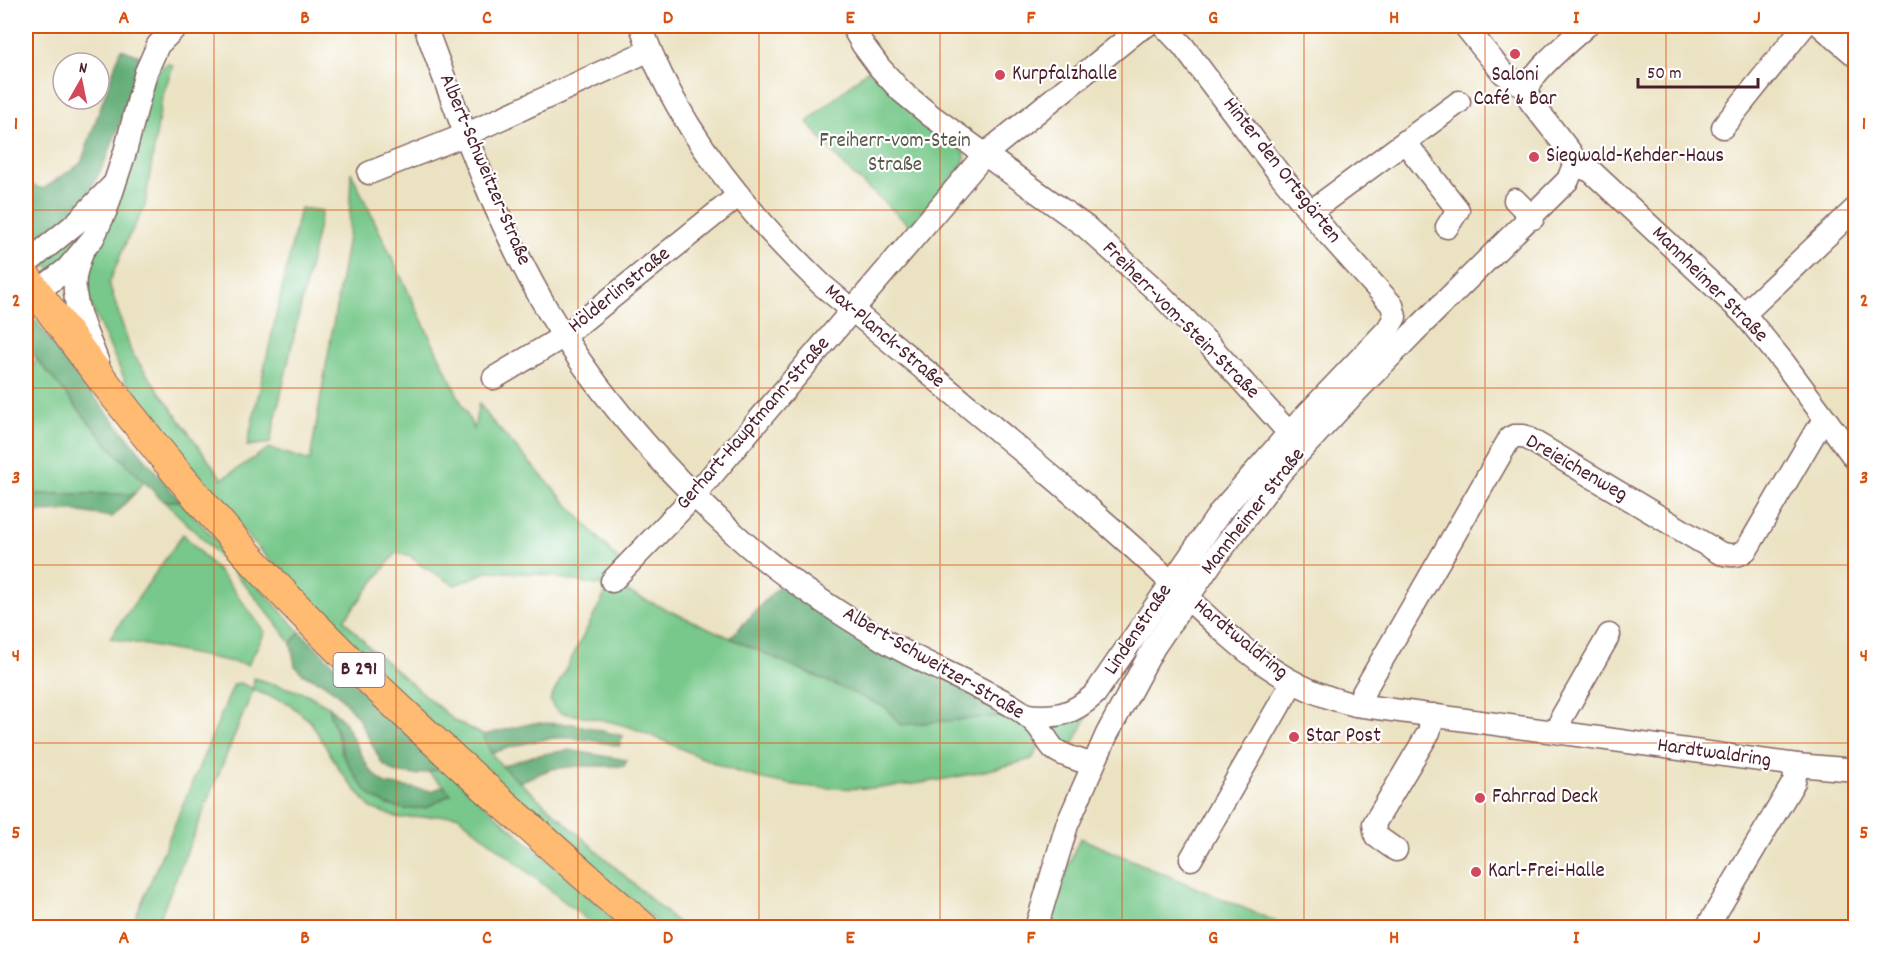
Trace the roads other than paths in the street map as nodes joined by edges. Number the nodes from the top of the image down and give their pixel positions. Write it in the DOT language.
graph roads {
  1 [pos="177,26"];
  2 [pos="425,26"];
  3 [pos="641,26"];
  4 [pos="852,26"];
  5 [pos="1146,26"];
  6 [pos="1164,26"];
  7 [pos="1465,26"];
  8 [pos="1586,26"];
  9 [pos="1804,26"];
  10 [pos="1821,26"];
  11 [pos="160,35"];
  12 [pos="650,50"];
  13 [pos="1856,56"];
  14 [pos="1528,90"];
  15 [pos="1459,102"];
  16 [pos="1723,126"];
  17 [pos="465,135"];
  18 [pos="1405,142"];
  19 [pos="985,154"];
  20 [pos="1574,165"];
  21 [pos="369,172"];
  22 [pos="113,185"];
  23 [pos="739,195"];
  24 [pos="1515,200"];
  25 [pos="1856,208"];
  26 [pos="1310,212"];
  27 [pos="1533,218"];
  28 [pos="1447,227"];
  29 [pos="81,255"];
  30 [pos="26,264"];
  31 [pos="31,285"];
  32 [pos="852,310"];
  33 [pos="1744,314"];
  34 [pos="1395,317"];
  35 [pos="564,336"];
  36 [pos="494,378"];
  37 [pos="105,382"];
  38 [pos="1827,422"];
  39 [pos="1289,433"];
  40 [pos="1856,460"];
  41 [pos="695,495"];
  42 [pos="612,581"];
  43 [pos="1171,582"];
  44 [pos="1188,597"];
  45 [pos="1610,635"];
  46 [pos="1292,683"];
  47 [pos="1356,705"];
  48 [pos="1026,715"];
  49 [pos="1433,715"];
  50 [pos="1559,732"];
  51 [pos="1092,765"];
  52 [pos="1797,765"];
  53 [pos="1856,770"];
  54 [pos="1396,850"];
  55 [pos="1191,859"];
  56 [pos="1709,924"];
  57 [pos="644,927"];
  58 [pos="1036,927"];
  1 -- 11 [label="street"];
  2 -- 17 [label="street, Albert-Schweitzer-Straße"];
  3 -- 12 [label="street, Max-Planck-Straße"];
  4 -- 19 [label="street, Freiherr-vom-Stein-Straße"];
  5 -- 19 [label="street"];
  6 -- 26 [label="street, Hinter den Ortsgärten"];
  7 -- 14 [label="street"];
  8 -- 14 [label="street"];
  9 -- 16 [label="street"];
  10 -- 13 [label="street"];
  11 -- 22 [label="street"];
  12 -- 17 [label="street"];
  12 -- 23 [label="street, Max-Planck-Straße"];
  14 -- 20 [label="street"];
  15 -- 18 [label="street"];
  17 -- 21 [label="street"];
  17 -- 35 [label="street, Albert-Schweitzer-Straße"];
  18 -- 26 [label="street"];
  18 -- 28 [label="street"];
  19 -- 32 [label="street, Gerhart-Hauptmann-Straße"];
  19 -- 39 [label="street, Freiherr-vom-Stein-Straße"];
  20 -- 27 [label="street, Mannheimer Straße"];
  20 -- 33 [label="street, Mannheimer Straße"];
  22 -- 29 [label="street"];
  22 -- 30 [label="street"];
  23 -- 32 [label="street, Max-Planck-Straße"];
  23 -- 35 [label="street, Hölderlinstraße"];
  24 -- 27 [label="street"];
  25 -- 33 [label="street"];
  26 -- 34 [label="street, Hinter den Ortsgärten"];
  27 -- 44 [label="street, Mannheimer Straße"];
  29 -- 31 [label="street"];
  29 -- 37 [label="street"];
  31 -- 37 [label="main road, B 291"];
  32 -- 41 [label="street, Gerhart-Hauptmann-Straße"];
  32 -- 43 [label="street, Max-Planck-Straße"];
  33 -- 38 [label="street, Mannheimer Straße"];
  34 -- 39 [label="street, Lindenstraße"];
  35 -- 36 [label="street, Hölderlinstraße"];
  35 -- 41 [label="street, Albert-Schweitzer-Straße"];
  37 -- 57 [label="main road, B 291"];
  38 -- 40 [label="street, Mannheimer Straße"];
  38 -- 47 [label="street, Dreieichenweg"];
  39 -- 43 [label="street, Lindenstraße"];
  41 -- 42 [label="street, Gerhart-Hauptmann-Straße"];
  41 -- 48 [label="street, Albert-Schweitzer-Straße"];
  43 -- 44 [label="street, Max-Planck-Straße"];
  43 -- 48 [label="street, Lindenstraße"];
  44 -- 46 [label="street, Hardtwaldring"];
  44 -- 51 [label="street, Mannheimer Straße"];
  45 -- 50 [label="street"];
  46 -- 47 [label="street, Hardtwaldring"];
  46 -- 55 [label="street"];
  47 -- 49 [label="street, Hardtwaldring"];
  48 -- 51 [label="street, Albert-Schweitzer-Straße"];
  49 -- 50 [label="street, Hardtwaldring"];
  49 -- 54 [label="street"];
  50 -- 52 [label="street, Hardtwaldring"];
  51 -- 58 [label="street, Mannheimer Straße"];
  52 -- 53 [label="street, Hardtwaldring"];
  52 -- 56 [label="street, Hardtwaldring"];
}
